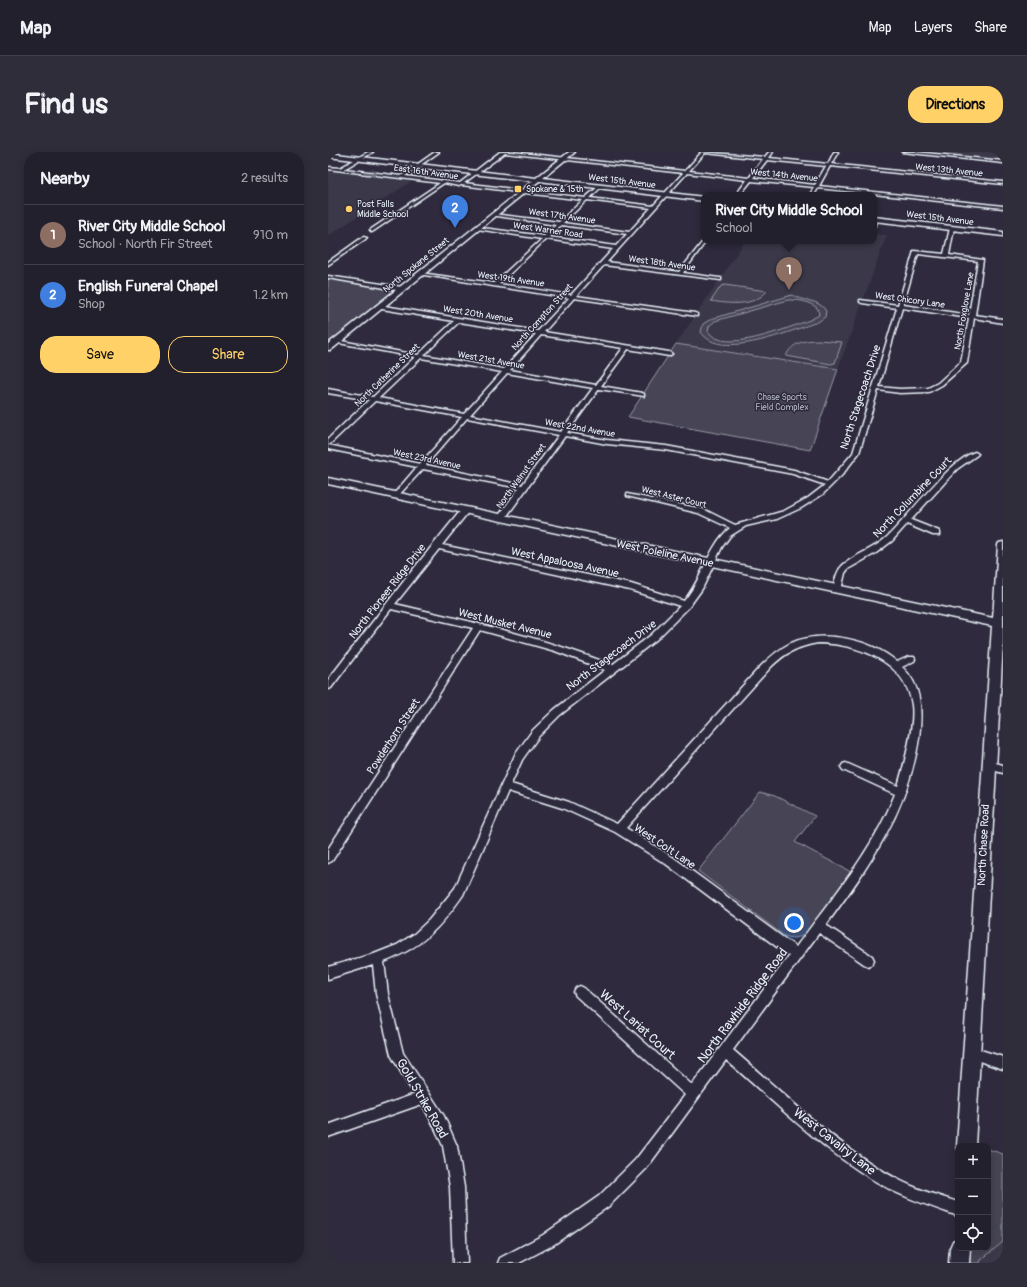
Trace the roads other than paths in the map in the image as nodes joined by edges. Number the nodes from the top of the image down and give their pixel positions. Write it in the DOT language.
graph roads {
  1 [pos="371,152"];
  2 [pos="438,152"];
  3 [pos="504,152"];
  4 [pos="572,152"];
  5 [pos="704,152"];
  6 [pos="771,152"];
  7 [pos="836,152"];
  8 [pos="904,152"];
  9 [pos="328,155"];
  10 [pos="359,159"];
  11 [pos="563,159"];
  12 [pos="766,159"];
  13 [pos="1003,162"];
  14 [pos="829,165"];
  15 [pos="416,166"];
  16 [pos="328,168"];
  17 [pos="341,169"];
  18 [pos="475,172"];
  19 [pos="685,172"];
  20 [pos="401,177"];
  21 [pos="750,179"];
  22 [pos="537,180"];
  23 [pos="442,183"];
  24 [pos="1003,184"];
  25 [pos="459,185"];
  26 [pos="599,187"];
  27 [pos="817,187"];
  28 [pos="522,192"];
  29 [pos="740,192"];
  30 [pos="814,192"];
  31 [pos="864,192"];
  32 [pos="877,193"];
  33 [pos="665,195"];
  34 [pos="701,199"];
  35 [pos="585,200"];
  36 [pos="653,207"];
  37 [pos="1003,207"];
  38 [pos="493,215"];
  39 [pos="877,221"];
  40 [pos="559,224"];
  41 [pos="476,228"];
  42 [pos="952,228"];
  43 [pos="372,230"];
  44 [pos="630,233"];
  45 [pos="1003,234"];
  46 [pos="365,238"];
  47 [pos="545,238"];
  48 [pos="702,244"];
  49 [pos="617,248"];
  50 [pos="946,256"];
  51 [pos="603,263"];
  52 [pos="328,264"];
  53 [pos="420,274"];
  54 [pos="680,274"];
  55 [pos="328,277"];
  56 [pos="719,279"];
  57 [pos="495,285"];
  58 [pos="402,289"];
  59 [pos="572,296"];
  60 [pos="862,301"];
  61 [pos="378,307"];
  62 [pos="900,307"];
  63 [pos="695,314"];
  64 [pos="972,317"];
  65 [pos="458,320"];
  66 [pos="1003,321"];
  67 [pos="540,333"];
  68 [pos="336,342"];
  69 [pos="328,348"];
  70 [pos="627,348"];
  71 [pos="669,354"];
  72 [pos="418,356"];
  73 [pos="505,371"];
  74 [pos="597,387"];
  75 [pos="876,388"];
  76 [pos="328,391"];
  77 [pos="642,395"];
  78 [pos="374,400"];
  79 [pos="465,416"];
  80 [pos="562,434"];
  81 [pos="328,443"];
  82 [pos="328,448"];
  83 [pos="975,454"];
  84 [pos="421,466"];
  85 [pos="328,481"];
  86 [pos="829,484"];
  87 [pos="523,488"];
  88 [pos="395,496"];
  89 [pos="629,496"];
  90 [pos="465,511"];
  91 [pos="501,518"];
  92 [pos="906,521"];
  93 [pos="735,528"];
  94 [pos="936,533"];
  95 [pos="1003,545"];
  96 [pos="437,546"];
  97 [pos="711,563"];
  98 [pos="837,590"];
  99 [pos="686,605"];
  100 [pos="390,606"];
  101 [pos="1001,623"];
  102 [pos="478,627"];
  103 [pos="911,658"];
  104 [pos="897,666"];
  105 [pos="612,669"];
  106 [pos="328,686"];
  107 [pos="846,767"];
  108 [pos="996,767"];
  109 [pos="505,786"];
  110 [pos="901,792"];
  111 [pos="619,829"];
  112 [pos="328,858"];
  113 [pos="818,926"];
  114 [pos="796,955"];
  115 [pos="378,958"];
  116 [pos="868,960"];
  117 [pos="328,973"];
  118 [pos="580,992"];
  119 [pos="725,1051"];
  120 [pos="971,1053"];
  121 [pos="1003,1063"];
  122 [pos="693,1094"];
  123 [pos="425,1097"];
  124 [pos="328,1131"];
  125 [pos="966,1143"];
  126 [pos="955,1208"];
  127 [pos="960,1251"];
  128 [pos="460,1263"];
  129 [pos="505,1263"];
  130 [pos="959,1263"];
  1 -- 10 [label="street"];
  2 -- 15 [label="street"];
  3 -- 11 [label="street, West 14th Avenue"];
  3 -- 18 [label="street"];
  4 -- 11 [label="street, North Spokane Street"];
  5 -- 12 [label="street, West 13th Avenue"];
  5 -- 19 [label="street, North Compton Street"];
  6 -- 12 [label="street"];
  7 -- 14 [label="street"];
  8 -- 13 [label="street"];
  9 -- 10 [label="street, West 15th Avenue"];
  10 -- 15 [label="street, West 15th Avenue"];
  10 -- 17 [label="street"];
  11 -- 19 [label="street, West 14th Avenue"];
  11 -- 22 [label="street, North Spokane Street"];
  12 -- 14 [label="street, West 13th Avenue"];
  12 -- 21 [label="street"];
  14 -- 24 [label="street, West 13th Avenue"];
  14 -- 27 [label="street"];
  15 -- 18 [label="street, West 15th Avenue"];
  15 -- 20 [label="street"];
  16 -- 17 [label="street, East 16th Avenue"];
  17 -- 20 [label="street, East 16th Avenue, one-way"];
  18 -- 22 [label="street, West 15th Avenue"];
  18 -- 25 [label="street"];
  19 -- 21 [label="street, West 14th Avenue"];
  19 -- 33 [label="street, North Compton Street"];
  20 -- 23 [label="street, East 16th Avenue"];
  21 -- 27 [label="street, West 14th Avenue"];
  21 -- 29 [label="street"];
  22 -- 26 [label="street, West 15th Avenue"];
  22 -- 28 [label="street, North Spokane Street"];
  23 -- 25 [label="street, East 16th Avenue"];
  23 -- 43 [label="street"];
  25 -- 28 [label="street, East 16th Avenue"];
  26 -- 33 [label="street, West 15th Avenue"];
  26 -- 35 [label="street"];
  27 -- 30 [label="street"];
  27 -- 31 [label="street, West 14th Avenue"];
  28 -- 35 [label="street, East 16th Avenue"];
  28 -- 38 [label="street, North Spokane Street"];
  32 -- 37 [label="street, West 14th Avenue"];
  33 -- 34 [label="street, West 15th Avenue"];
  33 -- 36 [label="street, North Compton Street"];
  35 -- 36 [label="street, East 16th Avenue"];
  35 -- 40 [label="street"];
  36 -- 44 [label="street, North Compton Street"];
  38 -- 40 [label="street, West 17th Avenue"];
  38 -- 41 [label="street, North Spokane Street"];
  39 -- 42 [label="street, West 15th Avenue"];
  40 -- 44 [label="street, West 17th Avenue"];
  40 -- 47 [label="street"];
  41 -- 47 [label="street, West Warner Road"];
  41 -- 53 [label="street, North Spokane Street"];
  42 -- 45 [label="street, West 15th Avenue"];
  42 -- 50 [label="street"];
  44 -- 49 [label="street, North Compton Street"];
  46 -- 52 [label="street"];
  47 -- 49 [label="street, West Warner Road"];
  47 -- 57 [label="street"];
  48 -- 54 [label="street"];
  49 -- 51 [label="street, North Compton Street"];
  50 -- 62 [label="street, North Stagecoach Drive"];
  50 -- 64 [label="street, North Foxglove Lane"];
  51 -- 54 [label="street, West 18th Avenue"];
  51 -- 59 [label="street, North Compton Street"];
  53 -- 57 [label="street, West 19th Avenue"];
  53 -- 58 [label="street, North Spokane Street"];
  54 -- 56 [label="street, West 18th Avenue"];
  55 -- 58 [label="street"];
  57 -- 59 [label="street, West 19th Avenue"];
  58 -- 61 [label="street, North Spokane Street"];
  59 -- 63 [label="street, West 19th Avenue"];
  59 -- 67 [label="street, North Compton Street"];
  60 -- 62 [label="street, West Chicory Lane"];
  61 -- 65 [label="street, West 20th Avenue"];
  61 -- 68 [label="street, North Spokane Street"];
  62 -- 64 [label="street, West Chicory Lane"];
  62 -- 75 [label="street, North Stagecoach Drive"];
  64 -- 66 [label="street, West Chicory Lane"];
  64 -- 75 [label="street, North Foxglove Lane"];
  65 -- 67 [label="street, West 20th Avenue"];
  65 -- 72 [label="street, North Catherine Street"];
  67 -- 70 [label="street, West 20th Avenue"];
  67 -- 73 [label="street, North Compton Street"];
  68 -- 69 [label="street, North Spokane Street"];
  68 -- 72 [label="street, West 21st Avenue"];
  70 -- 71 [label="street, West 20th Avenue"];
  70 -- 74 [label="street, North Walnut Street"];
  72 -- 73 [label="street, West 21st Avenue"];
  72 -- 78 [label="street, North Catherine Street"];
  73 -- 74 [label="street, West 21st Avenue"];
  73 -- 79 [label="street, North Compton Street"];
  74 -- 77 [label="street, West 21st Avenue"];
  74 -- 80 [label="street, North Walnut Street"];
  75 -- 86 [label="street, North Stagecoach Drive"];
  76 -- 78 [label="street, West 22nd Avenue"];
  78 -- 79 [label="street, West 22nd Avenue"];
  78 -- 81 [label="street, North Catherine Street"];
  79 -- 80 [label="street, West 22nd Avenue"];
  79 -- 84 [label="street, North Compton Street"];
  80 -- 86 [label="street, West 22nd Avenue"];
  80 -- 87 [label="street, North Walnut Street"];
  82 -- 84 [label="street, West 23rd Avenue"];
  83 -- 92 [label="street, North Columbine Court"];
  84 -- 87 [label="street, West 23rd Avenue"];
  84 -- 88 [label="street, North Compton Street"];
  85 -- 88 [label="street, West Poleline Avenue"];
  86 -- 93 [label="street, North Stagecoach Drive"];
  87 -- 91 [label="street, North Walnut Street"];
  88 -- 90 [label="street, West Poleline Avenue"];
  89 -- 93 [label="street, West Aster Court"];
  90 -- 91 [label="street, West Poleline Avenue"];
  90 -- 96 [label="street, North Pioneer Ridge Drive"];
  91 -- 97 [label="street, West Poleline Avenue"];
  92 -- 94 [label="street"];
  92 -- 98 [label="street, North Columbine Court"];
  93 -- 97 [label="street, North Stagecoach Drive"];
  95 -- 101 [label="street, North Chase Road"];
  96 -- 99 [label="street, West Appaloosa Avenue"];
  96 -- 100 [label="street, North Pioneer Ridge Drive"];
  97 -- 98 [label="street, West Poleline Avenue"];
  97 -- 99 [label="street, North Stagecoach Drive"];
  98 -- 101 [label="street, West Poleline Avenue"];
  99 -- 105 [label="street, North Stagecoach Drive"];
  100 -- 102 [label="street, West Musket Avenue"];
  100 -- 106 [label="street, North Pioneer Ridge Drive"];
  101 -- 108 [label="street, North Chase Road"];
  102 -- 105 [label="street, West Musket Avenue"];
  102 -- 112 [label="street, Powderhorn Street"];
  103 -- 104 [label="street"];
  104 -- 110 [label="street, North Rawhide Ridge Road"];
  104 -- 111 [label="street, North Rawhide Ridge Road"];
  105 -- 109 [label="street, North Stagecoach Drive"];
  107 -- 110 [label="street"];
  108 -- 120 [label="street, North Chase Road"];
  109 -- 111 [label="street, West Colt Lane"];
  109 -- 115 [label="street, North Stagecoach Drive"];
  110 -- 113 [label="street, North Rawhide Ridge Road"];
  111 -- 114 [label="street, West Colt Lane"];
  113 -- 114 [label="street, North Rawhide Ridge Road"];
  113 -- 116 [label="street"];
  114 -- 119 [label="street, North Rawhide Ridge Road"];
  115 -- 117 [label="street, North Stagecoach Drive"];
  115 -- 123 [label="street, Gold Strike Road"];
  118 -- 122 [label="street, West Lariat Court"];
  119 -- 122 [label="street, North Rawhide Ridge Road"];
  119 -- 126 [label="street, West Cavalry Lane"];
  120 -- 121 [label="street"];
  120 -- 125 [label="street, North Chase Road"];
  122 -- 129 [label="street, North Rawhide Ridge Road"];
  123 -- 124 [label="street"];
  123 -- 128 [label="street, Gold Strike Road"];
  127 -- 130 [label="street"];
}
